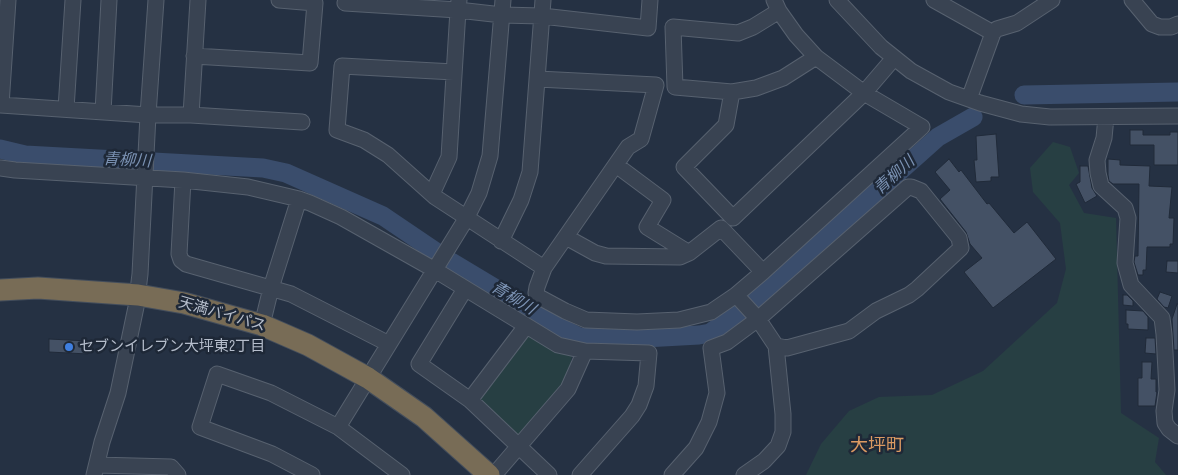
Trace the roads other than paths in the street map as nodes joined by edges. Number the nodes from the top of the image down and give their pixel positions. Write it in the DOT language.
graph roads {
  1 [pos="8,0"];
  2 [pos="73,0"];
  3 [pos="109,0"];
  4 [pos="156,0"];
  5 [pos="198,0"];
  6 [pos="279,0"];
  7 [pos="346,0"];
  8 [pos="543,0"];
  9 [pos="650,0"];
  10 [pos="837,0"];
  11 [pos="934,0"];
  12 [pos="1052,0"];
  13 [pos="1132,0"];
  14 [pos="459,5"];
  15 [pos="777,5"];
  16 [pos="502,7"];
  17 [pos="542,16"];
  18 [pos="1178,24"];
  19 [pos="993,33"];
  20 [pos="194,56"];
  21 [pos="816,57"];
  22 [pos="894,58"];
  23 [pos="454,72"];
  24 [pos="538,79"];
  25 [pos="732,92"];
  26 [pos="864,93"];
  27 [pos="969,99"];
  28 [pos="66,109"];
  29 [pos="103,112"];
  30 [pos="148,115"];
  31 [pos="191,115"];
  32 [pos="1178,116"];
  33 [pos="1106,117"];
  34 [pos="302,122"];
  35 [pos="616,165"];
  36 [pos="0,168"];
  37 [pos="146,175"];
  38 [pos="183,180"];
  39 [pos="432,194"];
  40 [pos="299,199"];
  41 [pos="466,219"];
  42 [pos="566,237"];
  43 [pos="501,241"];
  44 [pos="689,254"];
  45 [pos="544,268"];
  46 [pos="435,270"];
  47 [pos="763,272"];
  48 [pos="271,288"];
  49 [pos="465,289"];
  50 [pos="0,290"];
  51 [pos="736,295"];
  52 [pos="137,301"];
  53 [pos="0,303"];
  54 [pos="758,319"];
  55 [pos="262,325"];
  56 [pos="526,326"];
  57 [pos="389,344"];
  58 [pos="776,346"];
  59 [pos="586,351"];
  60 [pos="365,383"];
  61 [pos="470,400"];
  62 [pos="338,427"];
  63 [pos="1178,436"];
  64 [pos="518,446"];
  65 [pos="95,470"];
  66 [pos="178,475"];
  67 [pos="312,475"];
  68 [pos="402,475"];
  69 [pos="472,475"];
  70 [pos="489,475"];
  71 [pos="494,475"];
  72 [pos="550,475"];
  73 [pos="580,475"];
  74 [pos="672,475"];
  75 [pos="744,475"];
  1 -- 28 [label="street"];
  2 -- 28 [label="street"];
  3 -- 29 [label="street"];
  4 -- 30 [label="street"];
  5 -- 20 [label="street"];
  6 -- 20 [label="street"];
  7 -- 14 [label="street"];
  8 -- 17 [label="street"];
  9 -- 17 [label="street"];
  10 -- 22 [label="street"];
  11 -- 19 [label="street"];
  12 -- 19 [label="street"];
  13 -- 18 [label="street"];
  14 -- 16 [label="street"];
  14 -- 23 [label="street"];
  15 -- 21 [label="street"];
  15 -- 25 [label="street"];
  16 -- 17 [label="street"];
  16 -- 41 [label="street"];
  17 -- 24 [label="street"];
  19 -- 27 [label="street"];
  20 -- 31 [label="street"];
  21 -- 25 [label="street"];
  21 -- 26 [label="street"];
  22 -- 26 [label="street"];
  22 -- 27 [label="street"];
  23 -- 39 [label="street"];
  23 -- 39 [label="street"];
  24 -- 35 [label="street"];
  24 -- 43 [label="street"];
  25 -- 26 [label="street"];
  26 -- 47 [label="street"];
  27 -- 33 [label="street"];
  28 -- 29 [label="street"];
  29 -- 30 [label="street"];
  30 -- 31 [label="street"];
  30 -- 37 [label="street"];
  31 -- 34 [label="street"];
  32 -- 33 [label="street"];
  33 -- 63 [label="street"];
  35 -- 42 [label="street"];
  35 -- 44 [label="street"];
  36 -- 37 [label="street"];
  37 -- 38 [label="street"];
  37 -- 52 [label="street"];
  38 -- 40 [label="street"];
  38 -- 48 [label="street"];
  39 -- 41 [label="street"];
  40 -- 46 [label="street"];
  40 -- 48 [label="street"];
  41 -- 43 [label="street"];
  41 -- 46 [label="street"];
  42 -- 44 [label="street"];
  42 -- 45 [label="street"];
  43 -- 45 [label="street"];
  44 -- 47 [label="street"];
  45 -- 51 [label="street"];
  46 -- 49 [label="street"];
  46 -- 57 [label="street"];
  47 -- 51 [label="street"];
  48 -- 55 [label="street"];
  48 -- 57 [label="street"];
  49 -- 56 [label="street"];
  49 -- 61 [label="street"];
  50 -- 52 [label="highway, 天満バイパス"];
  51 -- 54 [label="street"];
  52 -- 53 [label="highway, 天満バイパス"];
  52 -- 55 [label="highway, 天満バイパス"];
  52 -- 60 [label="highway, 天満バイパス"];
  52 -- 65 [label="street"];
  54 -- 58 [label="street"];
  54 -- 58 [label="street"];
  54 -- 74 [label="street"];
  55 -- 60 [label="highway, 天満バイパス"];
  56 -- 59 [label="street"];
  56 -- 61 [label="street"];
  57 -- 60 [label="street"];
  58 -- 75 [label="street"];
  59 -- 64 [label="street"];
  59 -- 73 [label="street"];
  60 -- 62 [label="street"];
  60 -- 69 [label="highway, 天満バイパス"];
  60 -- 70 [label="highway, 天満バイパス"];
  61 -- 64 [label="street"];
  62 -- 67 [label="street"];
  62 -- 68 [label="street"];
  64 -- 71 [label="street"];
  64 -- 72 [label="street"];
  65 -- 66 [label="street"];
}
